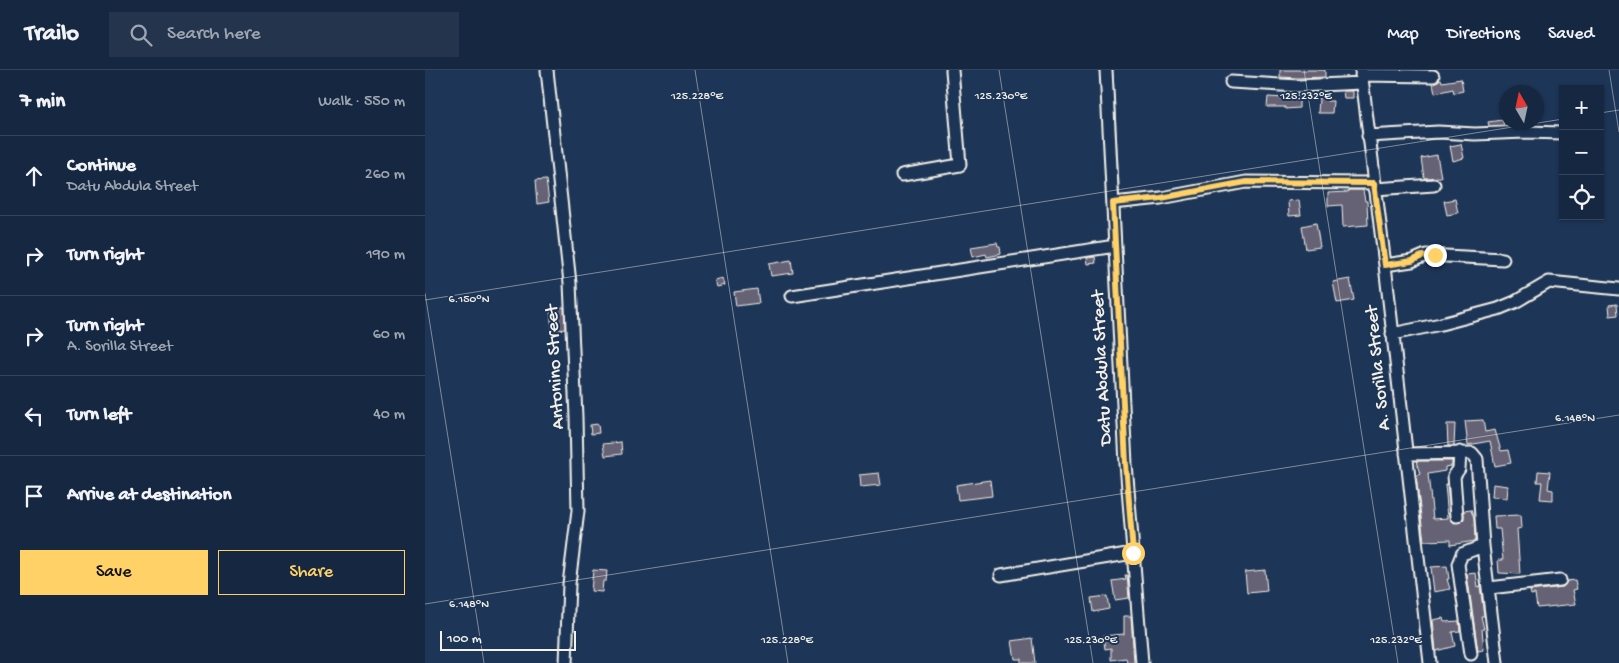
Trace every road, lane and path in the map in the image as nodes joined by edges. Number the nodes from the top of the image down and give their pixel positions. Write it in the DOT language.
graph roads {
  1 [pos="547,70"];
  2 [pos="952,70"];
  3 [pos="1106,70"];
  4 [pos="1361,76"];
  5 [pos="1433,76"];
  6 [pos="1231,82"];
  7 [pos="1559,132"];
  8 [pos="1368,136"];
  9 [pos="902,174"];
  10 [pos="1375,186"];
  11 [pos="1434,186"];
  12 [pos="1113,203"];
  13 [pos="1115,246"];
  14 [pos="1503,259"];
  15 [pos="1385,265"];
  16 [pos="1619,289"];
  17 [pos="792,296"];
  18 [pos="1393,334"];
  19 [pos="1460,452"];
  20 [pos="1406,454"];
  21 [pos="1457,516"];
  22 [pos="1483,546"];
  23 [pos="1133,553"];
  24 [pos="1001,575"];
  25 [pos="1560,580"];
  26 [pos="1489,588"];
  27 [pos="1471,654"];
  28 [pos="566,663"];
  29 [pos="1142,663"];
  30 [pos="1430,663"];
  31 [pos="1497,663"];
  1 -- 28 [label="street, Antonino Street"];
  2 -- 9 [label="street"];
  3 -- 12 [label="street, Datu Abdula Street"];
  4 -- 5 [label="street"];
  4 -- 6 [label="street"];
  4 -- 8 [label="street, A. Sorilla Street"];
  7 -- 8 [label="street"];
  8 -- 10 [label="street, A. Sorilla Street"];
  10 -- 11 [label="street"];
  10 -- 12 [label="street"];
  10 -- 15 [label="street, A. Sorilla Street"];
  12 -- 13 [label="street, Datu Abdula Street"];
  13 -- 17 [label="street"];
  13 -- 23 [label="street, Datu Abdula Street"];
  14 -- 15 [label="street"];
  15 -- 18 [label="street, A. Sorilla Street"];
  16 -- 18 [label="street"];
  18 -- 20 [label="street, A. Sorilla Street"];
  19 -- 20 [label="street"];
  19 -- 21 [label="street"];
  19 -- 22 [label="street"];
  20 -- 30 [label="street, A. Sorilla Street"];
  22 -- 26 [label="street"];
  22 -- 27 [label="street"];
  23 -- 24 [label="street"];
  23 -- 29 [label="street, Datu Abdula Street"];
  25 -- 26 [label="street"];
  26 -- 31 [label="street"];
}
